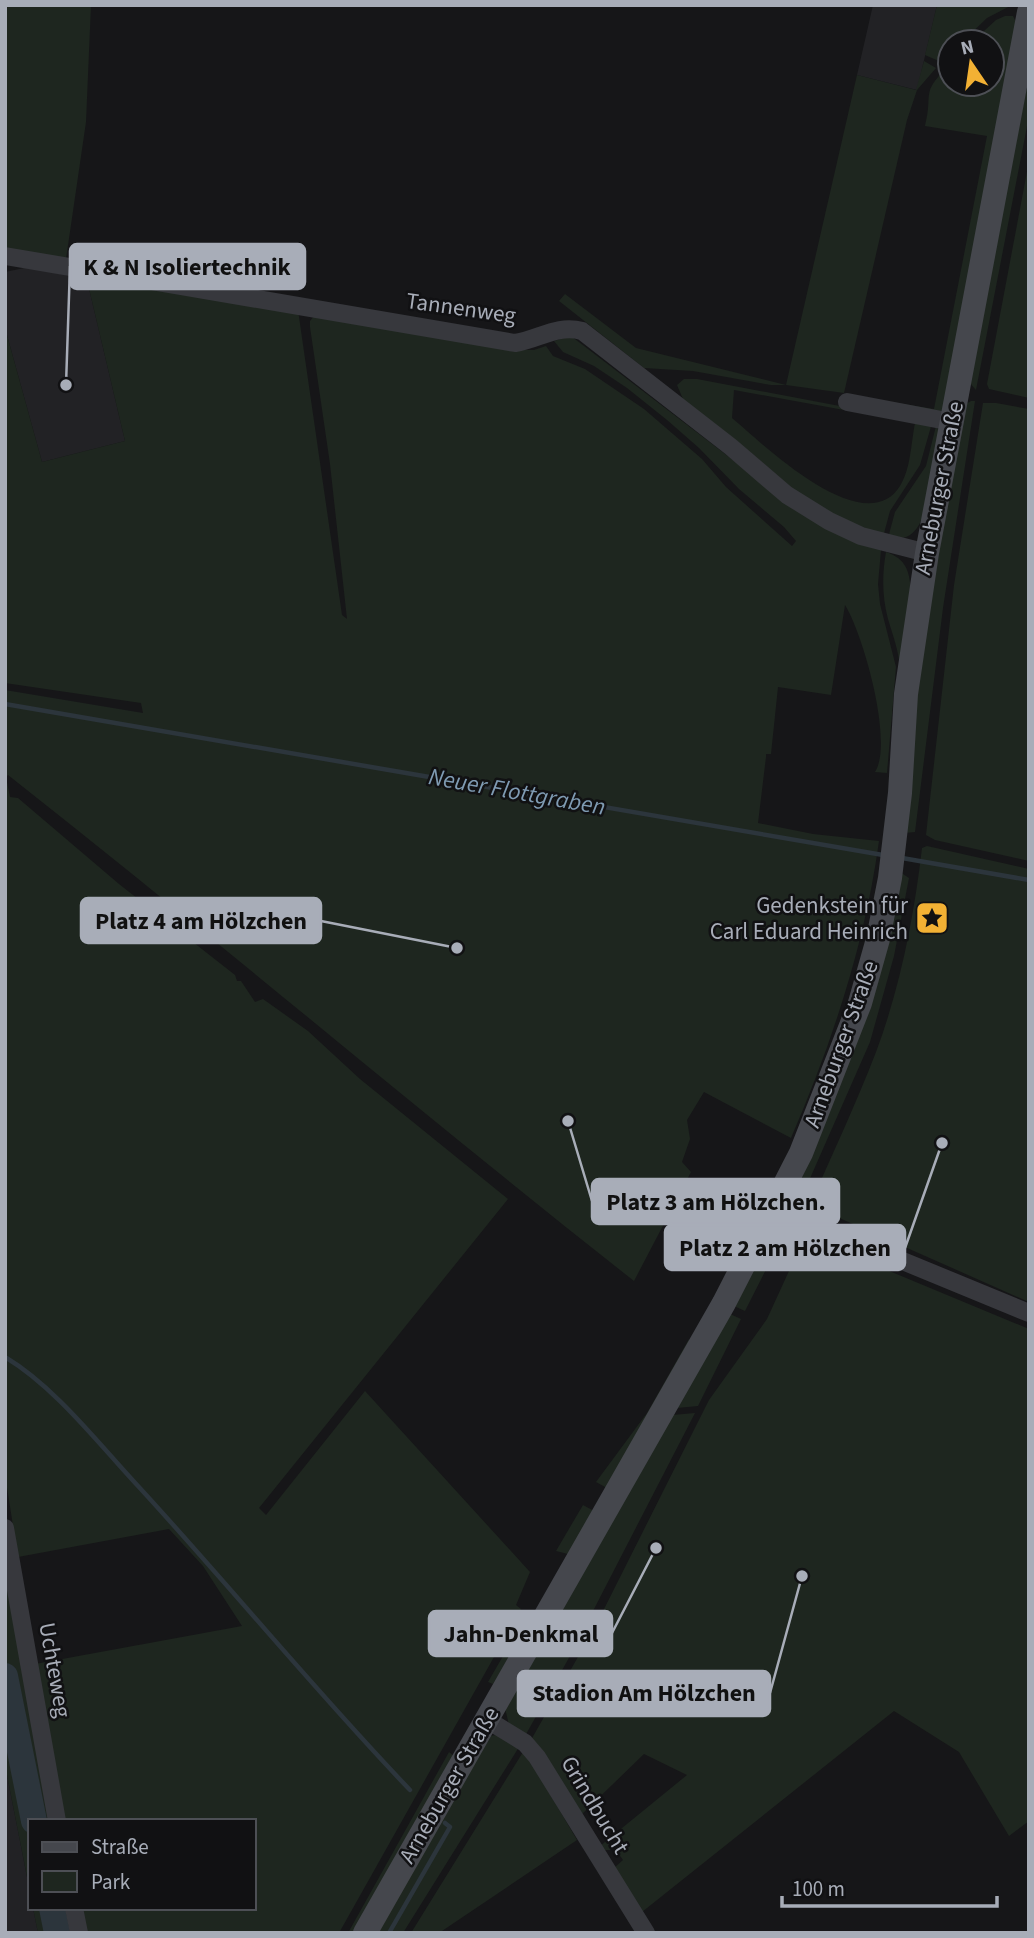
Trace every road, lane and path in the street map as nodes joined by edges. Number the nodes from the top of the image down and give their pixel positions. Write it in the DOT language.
graph roads {
  1 [pos="1029,12"];
  2 [pos="5,256"];
  3 [pos="847,402"];
  4 [pos="952,422"];
  5 [pos="926,553"];
  6 [pos="774,1208"];
  7 [pos="1029,1313"];
  8 [pos="5,1528"];
  9 [pos="486,1719"];
  10 [pos="57,1819"];
  11 [pos="74,1910"];
  12 [pos="79,1933"];
  13 [pos="366,1933"];
  14 [pos="646,1933"];
  1 -- 4 [label="main road, Arneburger Straße"];
  2 -- 5 [label="street, Tannenweg"];
  3 -- 4 [label="street"];
  4 -- 5 [label="main road, Arneburger Straße"];
  5 -- 6 [label="main road, Arneburger Straße"];
  6 -- 7 [label="street"];
  6 -- 9 [label="main road, Arneburger Straße"];
  8 -- 10 [label="street, Uchteweg"];
  9 -- 13 [label="main road, Arneburger Straße"];
  9 -- 14 [label="street, Grindbucht"];
  11 -- 12 [label="street"];
}
